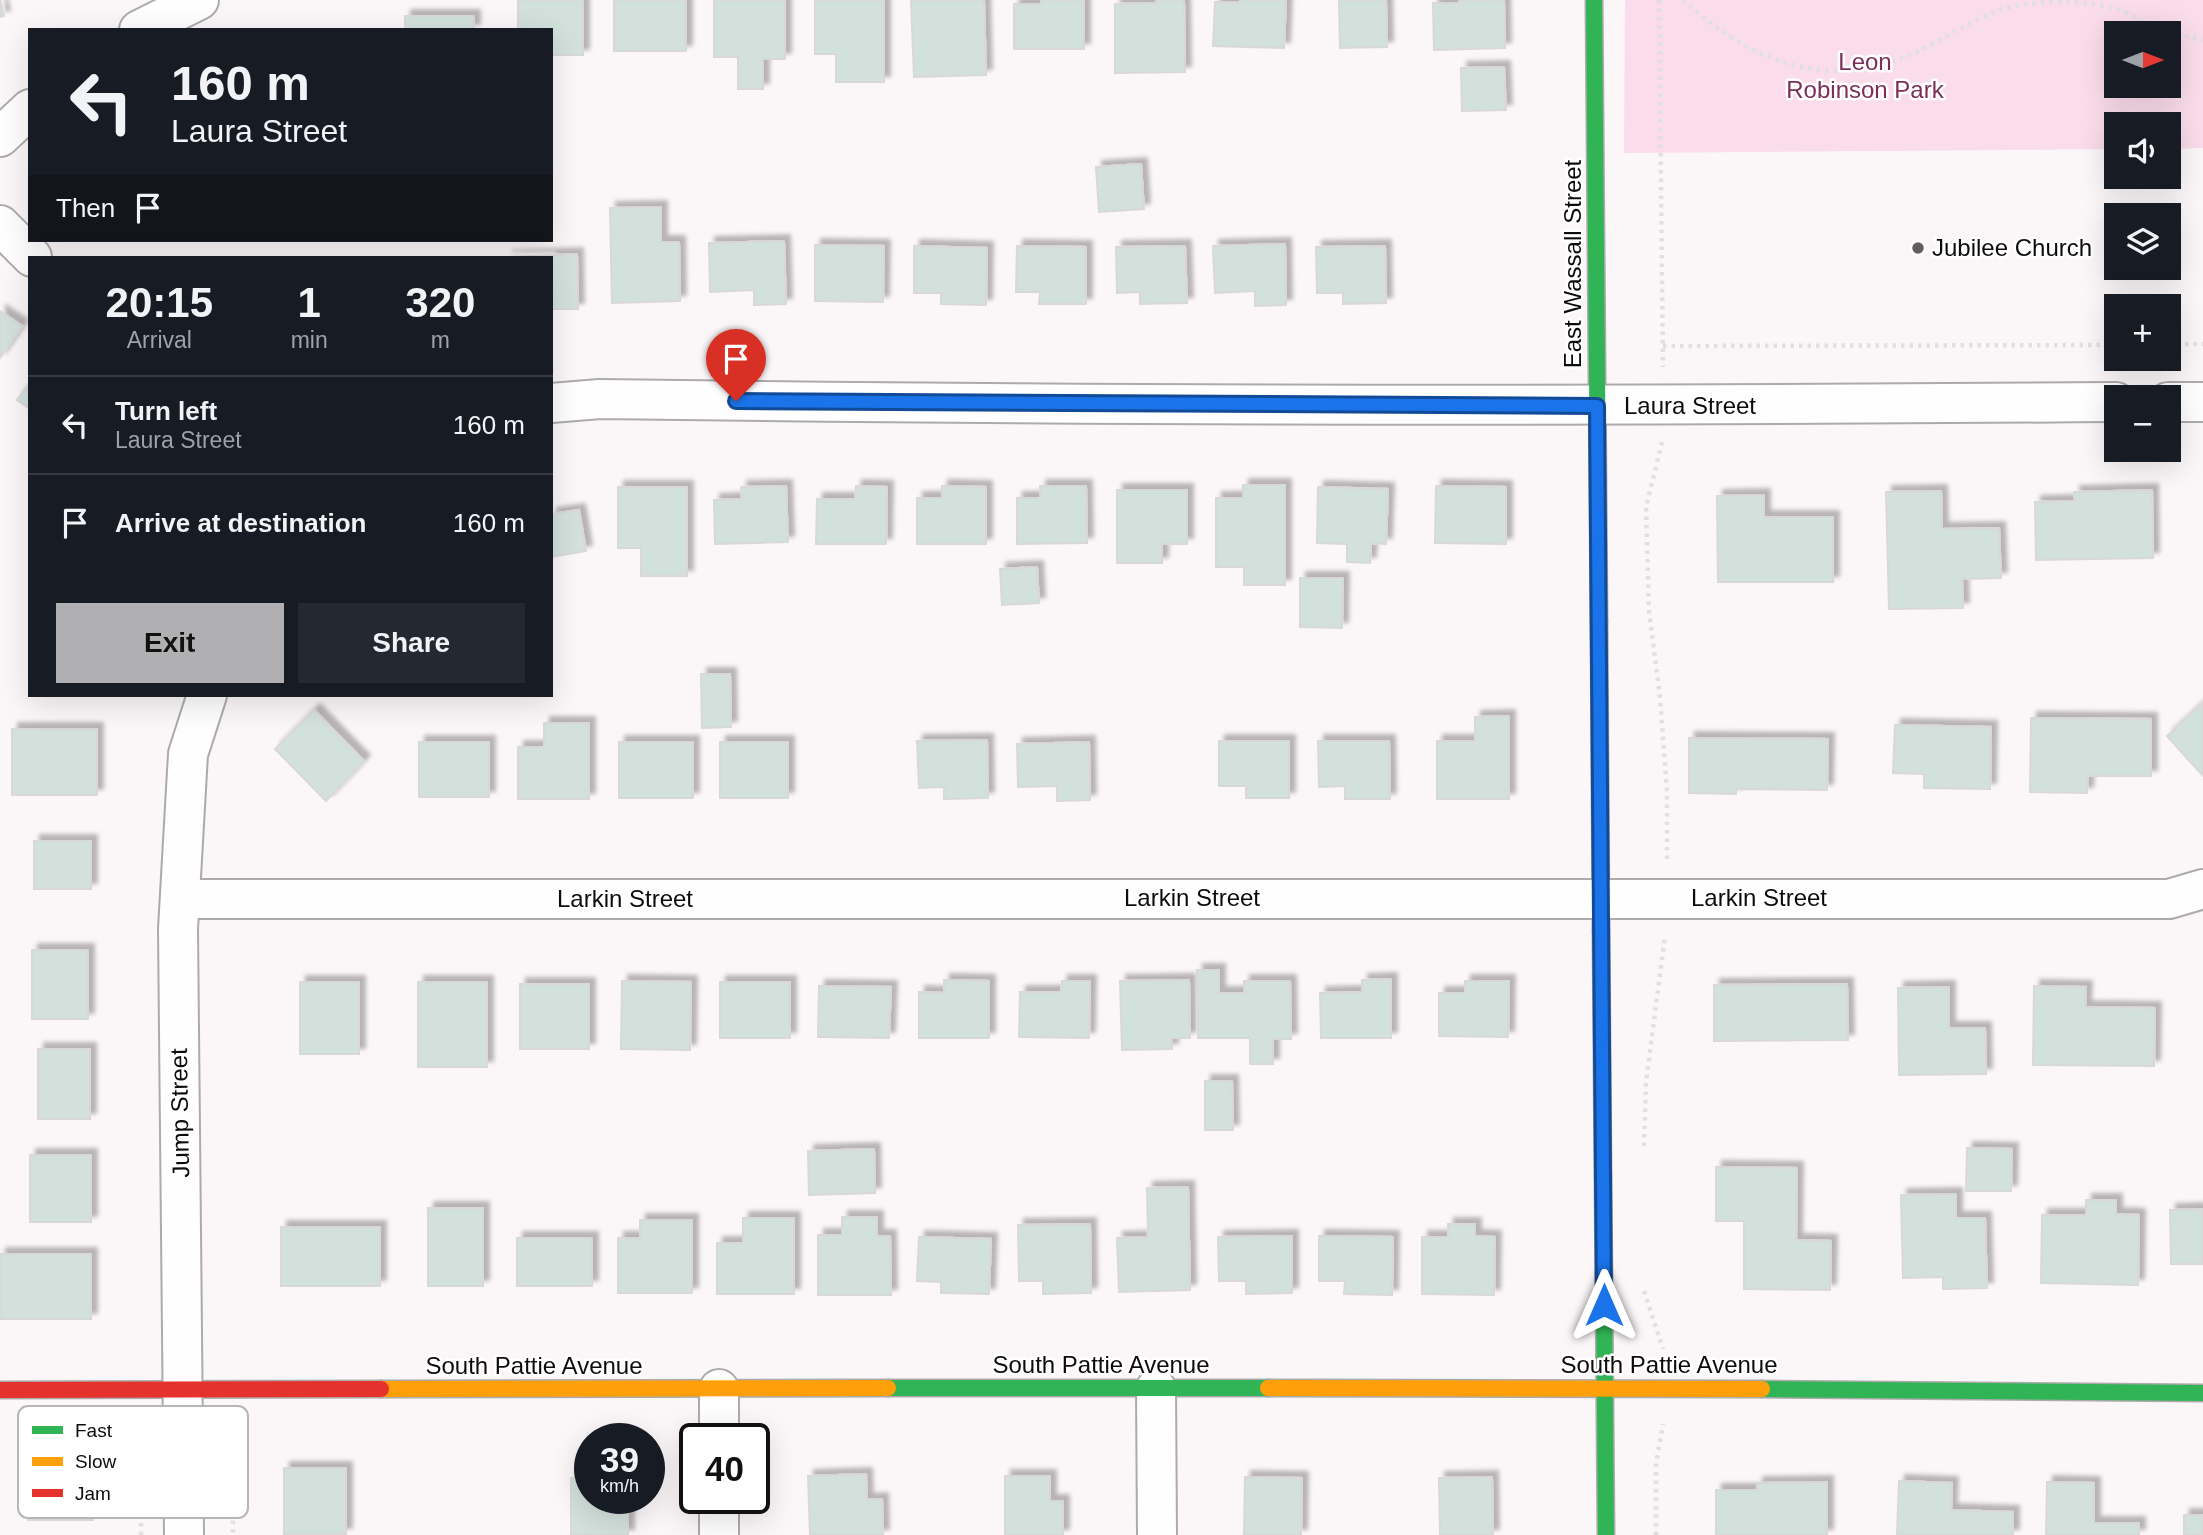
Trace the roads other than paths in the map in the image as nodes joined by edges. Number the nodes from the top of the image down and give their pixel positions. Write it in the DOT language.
graph roads {
  1 [pos="199,0"];
  2 [pos="1594,0"];
  3 [pos="143,28"];
  4 [pos="28,111"];
  5 [pos="0,137"];
  6 [pos="0,225"];
  7 [pos="31,256"];
  8 [pos="2104,402"];
  9 [pos="2181,402"];
  10 [pos="2203,402"];
  11 [pos="553,403"];
  12 [pos="1597,406"];
  13 [pos="206,697"];
  14 [pos="2203,889"];
  15 [pos="1601,897"];
  16 [pos="180,900"];
  17 [pos="1605,1387"];
  18 [pos="1156,1388"];
  19 [pos="719,1389"];
  20 [pos="0,1390"];
  21 [pos="183,1390"];
  22 [pos="2203,1393"];
  23 [pos="183,1406"];
  24 [pos="719,1423"];
  25 [pos="719,1514"];
  26 [pos="719,1535"];
  27 [pos="1157,1535"];
  28 [pos="1606,1535"];
  1 -- 3 [label="street"];
  2 -- 12 [label="street, East Wassall Street"];
  4 -- 5 [label="street"];
  6 -- 7 [label="street"];
  8 -- 12 [label="street, Laura Street"];
  9 -- 10 [label="street"];
  11 -- 12 [label="street, Laura Street"];
  12 -- 15 [label="street, East Wassall Street"];
  13 -- 16 [label="street, Jump Street"];
  14 -- 15 [label="street, Larkin Street"];
  15 -- 16 [label="street, Larkin Street"];
  15 -- 17 [label="street, East Wassall Street"];
  16 -- 21 [label="street, Jump Street"];
  17 -- 18 [label="street, South Pattie Avenue"];
  17 -- 22 [label="street, South Pattie Avenue"];
  17 -- 28 [label="street, East Wassall Street"];
  18 -- 19 [label="street, South Pattie Avenue"];
  18 -- 27 [label="street"];
  19 -- 21 [label="street, South Pattie Avenue"];
  19 -- 24 [label="street"];
  20 -- 21 [label="street, South Pattie Avenue"];
  21 -- 23 [label="street, Jump Street"];
  25 -- 26 [label="street"];
}
